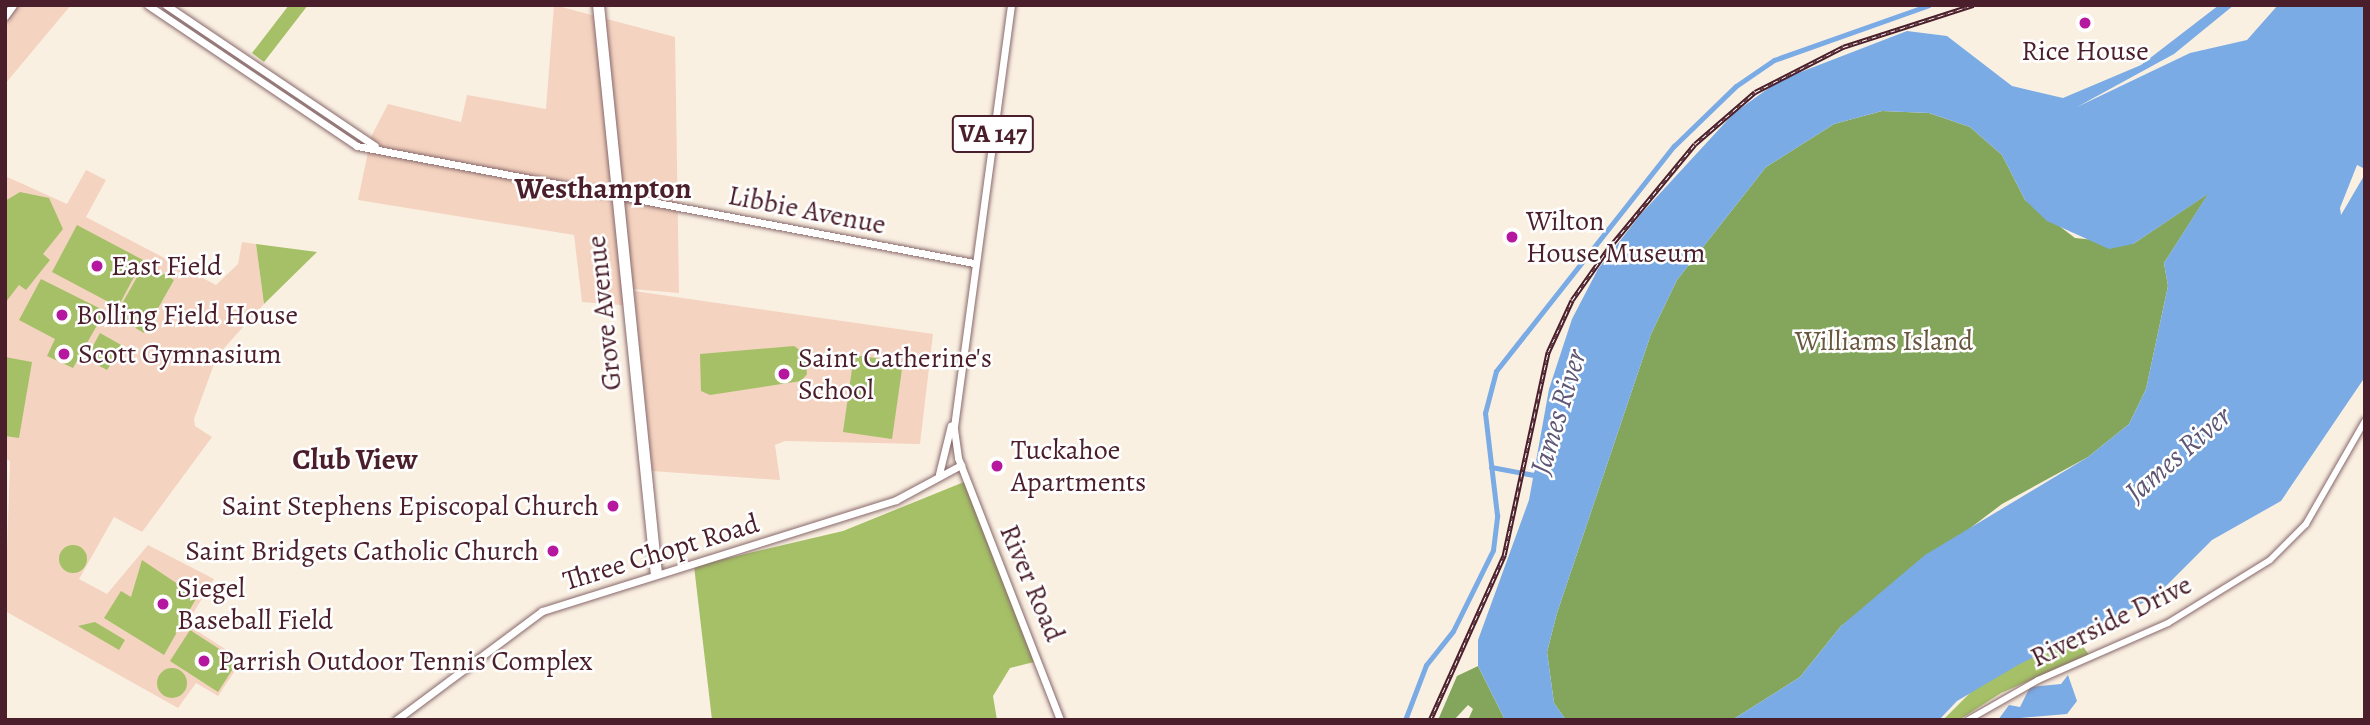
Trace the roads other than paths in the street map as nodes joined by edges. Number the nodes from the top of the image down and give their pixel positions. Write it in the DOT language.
graph roads {
  1 [pos="13,5"];
  2 [pos="148,5"];
  3 [pos="166,5"];
  4 [pos="596,5"];
  5 [pos="601,5"];
  6 [pos="1011,5"];
  7 [pos="5,16"];
  8 [pos="385,150"];
  9 [pos="616,194"];
  10 [pos="974,263"];
  11 [pos="953,418"];
  12 [pos="2365,421"];
  13 [pos="961,465"];
  14 [pos="938,476"];
  15 [pos="656,575"];
  16 [pos="396,720"];
  17 [pos="1060,720"];
  18 [pos="1968,720"];
  1 -- 7 [label="main road"];
  2 -- 8 [label="main road, Libbie Avenue"];
  3 -- 8 [label="main road, Libbie Avenue"];
  4 -- 9 [label="street, Grove Avenue"];
  5 -- 9 [label="street, Grove Avenue"];
  6 -- 10 [label="main road, VA 147"];
  8 -- 9 [label="main road, Libbie Avenue"];
  9 -- 10 [label="main road, Libbie Avenue"];
  9 -- 15 [label="street, Grove Avenue"];
  10 -- 11 [label="main road, VA 147"];
  11 -- 13 [label="main road, VA 147"];
  11 -- 14 [label="main road"];
  12 -- 18 [label="street, Riverside Drive"];
  13 -- 14 [label="main road, Three Chopt Road"];
  13 -- 17 [label="main road, River Road / VA 147"];
  14 -- 15 [label="main road, Three Chopt Road"];
  15 -- 16 [label="main road, Three Chopt Road"];
}
